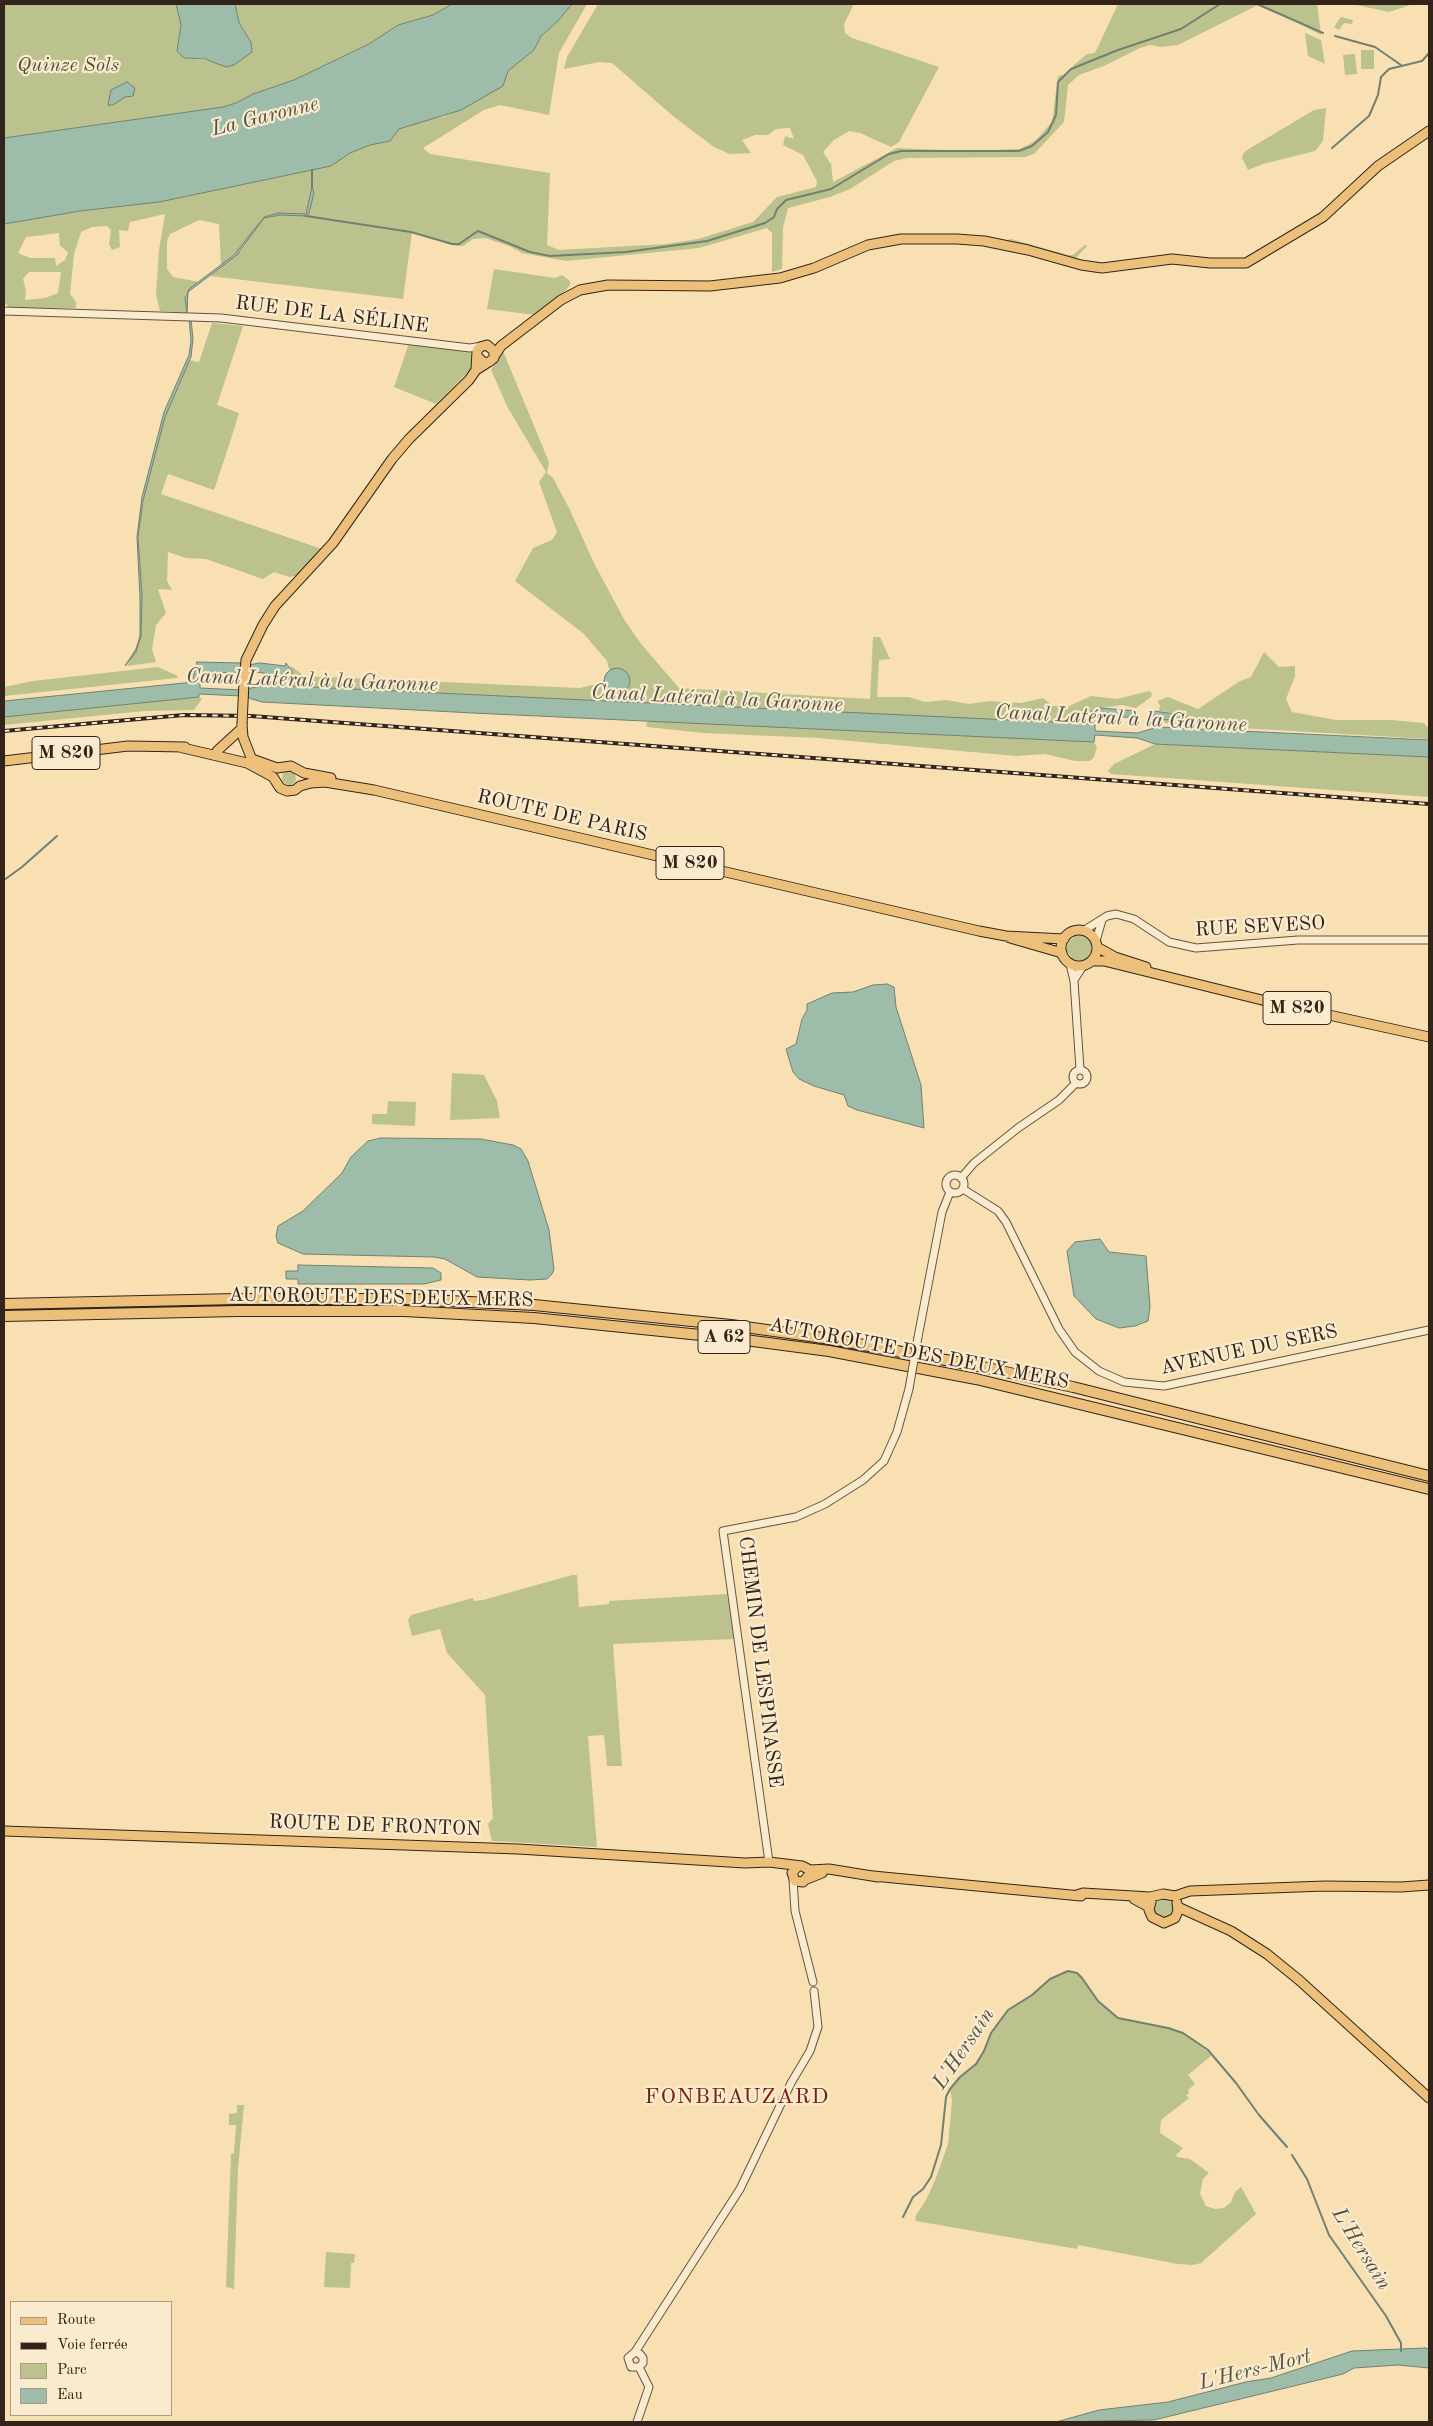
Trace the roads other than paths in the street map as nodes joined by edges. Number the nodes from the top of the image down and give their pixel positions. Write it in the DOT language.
graph roads {
  1 [pos="1429,131"];
  2 [pos="4,311"];
  3 [pos="485,346"];
  4 [pos="501,346"];
  5 [pos="470,348"];
  6 [pos="495,356"];
  7 [pos="478,357"];
  8 [pos="486,363"];
  9 [pos="476,370"];
  10 [pos="242,727"];
  11 [pos="179,747"];
  12 [pos="217,751"];
  13 [pos="252,760"];
  14 [pos="4,761"];
  15 [pos="282,768"];
  16 [pos="300,771"];
  17 [pos="276,781"];
  18 [pos="300,786"];
  19 [pos="374,790"];
  20 [pos="1102,920"];
  21 [pos="1083,930"];
  22 [pos="1006,936"];
  23 [pos="1064,939"];
  24 [pos="1429,940"];
  25 [pos="1097,944"];
  26 [pos="1062,953"];
  27 [pos="1092,961"];
  28 [pos="1070,964"];
  29 [pos="1083,966"];
  30 [pos="1164,975"];
  31 [pos="1074,981"];
  32 [pos="1429,1037"];
  33 [pos="1080,1070"];
  34 [pos="1076,1083"];
  35 [pos="961,1178"];
  36 [pos="963,1189"];
  37 [pos="950,1192"];
  38 [pos="4,1304"];
  39 [pos="4,1316"];
  40 [pos="1429,1330"];
  41 [pos="1429,1476"];
  42 [pos="1429,1489"];
  43 [pos="4,1831"];
  44 [pos="769,1862"];
  45 [pos="744,1863"];
  46 [pos="807,1869"];
  47 [pos="794,1873"];
  48 [pos="878,1877"];
  49 [pos="806,1880"];
  50 [pos="1429,1885"];
  51 [pos="1198,1892"];
  52 [pos="1075,1895"];
  53 [pos="1156,1896"];
  54 [pos="1171,1896"];
  55 [pos="1178,1905"];
  56 [pos="1149,1907"];
  57 [pos="795,1911"];
  58 [pos="1190,1914"];
  59 [pos="1175,1918"];
  60 [pos="1429,2098"];
  61 [pos="635,2352"];
  62 [pos="639,2367"];
  63 [pos="637,2422"];
  1 -- 4 [label="main road"];
  2 -- 5 [label="street, RUE DE LA SÉLINE"];
  3 -- 4 [label="main road"];
  3 -- 5 [label="street, RUE DE LA SÉLINE"];
  3 -- 6 [label="main road"];
  3 -- 7 [label="main road"];
  4 -- 6 [label="main road"];
  5 -- 7 [label="street"];
  6 -- 8 [label="main road"];
  7 -- 8 [label="main road"];
  7 -- 9 [label="main road"];
  8 -- 9 [label="main road"];
  9 -- 10 [label="main road, bridge"];
  10 -- 12 [label="main road"];
  10 -- 13 [label="main road"];
  11 -- 12 [label="main road, ROUTE DE PARIS / M 820"];
  11 -- 14 [label="main road, ROUTE DE PARIS / M 820"];
  11 -- 17 [label="main road, ROUTE DE PARIS / M 820"];
  12 -- 13 [label="main road, ROUTE DE PARIS / M 820"];
  13 -- 15 [label="main road, ROUTE DE PARIS / M 820"];
  15 -- 16 [label="main road, ROUTE DE PARIS / M 820"];
  15 -- 17 [label="main road"];
  16 -- 18 [label="main road"];
  16 -- 19 [label="main road, ROUTE DE PARIS / M 820"];
  17 -- 18 [label="main road, ROUTE DE PARIS / M 820"];
  18 -- 19 [label="main road, ROUTE DE PARIS / M 820"];
  19 -- 22 [label="main road, ROUTE DE PARIS / M 820"];
  20 -- 21 [label="street, RUE SEVESO"];
  20 -- 24 [label="street, RUE SEVESO"];
  20 -- 25 [label="street"];
  21 -- 23 [label="main road"];
  21 -- 25 [label="main road"];
  22 -- 23 [label="main road, ROUTE DE PARIS / M 820"];
  22 -- 26 [label="main road, ROUTE DE PARIS / M 820"];
  23 -- 26 [label="main road"];
  25 -- 27 [label="main road"];
  25 -- 30 [label="main road, M 820"];
  26 -- 28 [label="main road"];
  27 -- 29 [label="main road"];
  27 -- 30 [label="main road, M 820"];
  28 -- 29 [label="main road"];
  28 -- 31 [label="street"];
  29 -- 31 [label="street"];
  30 -- 32 [label="main road, M 820"];
  31 -- 33 [label="street"];
  33 -- 34 [label="street"];
  33 -- 34 [label="street"];
  34 -- 35 [label="street"];
  35 -- 36 [label="street"];
  35 -- 37 [label="street"];
  36 -- 37 [label="street"];
  36 -- 40 [label="street, AVENUE DU SERS"];
  37 -- 44 [label="street, CHEMIN DE LESPINASSE, bridge"];
  38 -- 41 [label="highway, AUTOROUTE DES DEUX MERS / A 62"];
  39 -- 42 [label="highway, AUTOROUTE DES DEUX MERS / A 62"];
  43 -- 45 [label="main road, ROUTE DE FRONTON"];
  44 -- 45 [label="main road"];
  44 -- 47 [label="main road"];
  45 -- 47 [label="main road"];
  46 -- 47 [label="main road"];
  46 -- 48 [label="main road"];
  46 -- 49 [label="main road"];
  47 -- 49 [label="main road"];
  47 -- 57 [label="street"];
  48 -- 49 [label="main road"];
  48 -- 52 [label="main road"];
  49 -- 57 [label="street"];
  50 -- 51 [label="main road"];
  51 -- 54 [label="main road"];
  51 -- 55 [label="main road"];
  52 -- 53 [label="main road"];
  52 -- 56 [label="main road"];
  53 -- 54 [label="main road"];
  53 -- 56 [label="main road"];
  54 -- 55 [label="main road"];
  55 -- 58 [label="main road"];
  55 -- 59 [label="main road"];
  56 -- 59 [label="main road"];
  57 -- 61 [label="street"];
  58 -- 59 [label="main road"];
  58 -- 60 [label="main road"];
  61 -- 62 [label="street"];
  61 -- 62 [label="street"];
  62 -- 63 [label="street"];
}
